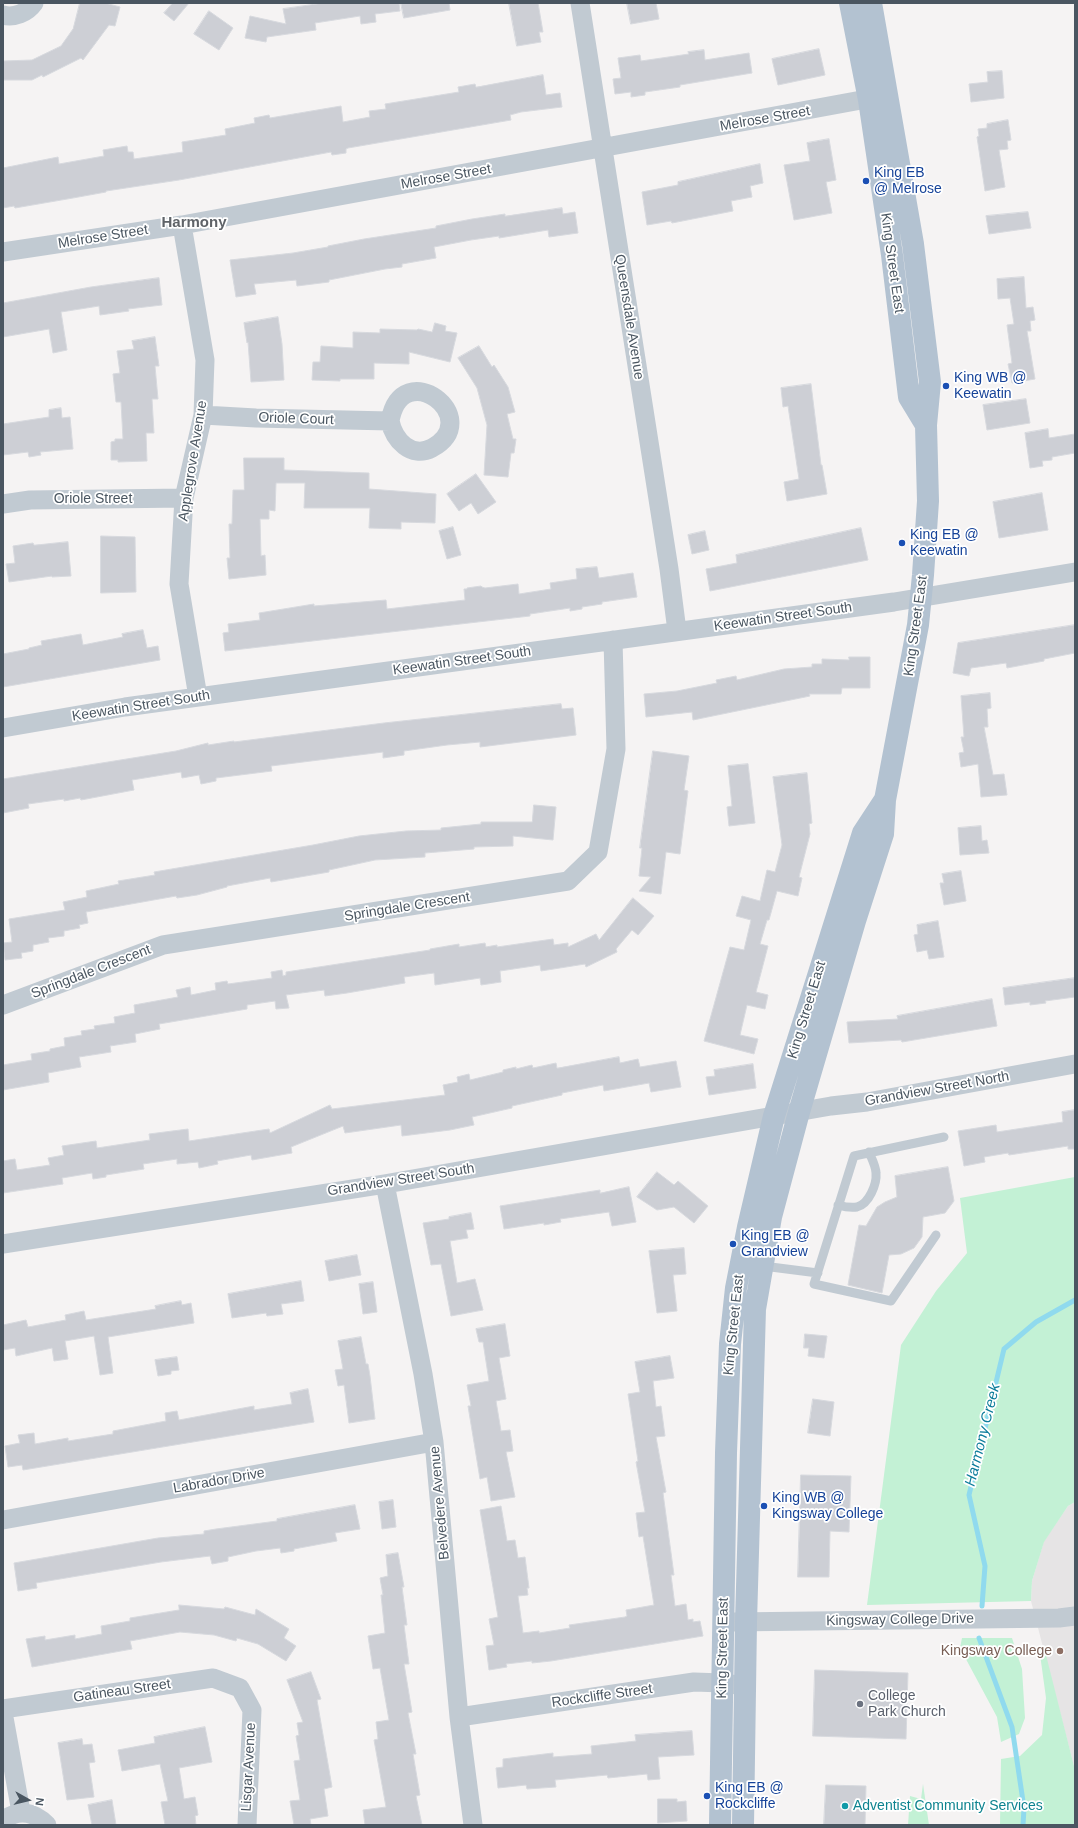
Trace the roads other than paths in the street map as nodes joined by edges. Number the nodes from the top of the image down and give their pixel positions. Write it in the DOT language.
graph roads {
  1 [pos="34,3"];
  2 [pos="580,3"];
  3 [pos="850,3"];
  4 [pos="871,3"];
  5 [pos="3,15"];
  6 [pos="878,97"];
  7 [pos="603,148"];
  8 [pos="182,225"];
  9 [pos="3,252"];
  10 [pos="203,415"];
  11 [pos="390,421"];
  12 [pos="184,498"];
  13 [pos="3,504"];
  14 [pos="1075,572"];
  15 [pos="922,597"];
  16 [pos="677,631"];
  17 [pos="613,640"];
  18 [pos="198,697"];
  19 [pos="3,728"];
  20 [pos="885,800"];
  21 [pos="3,1005"];
  22 [pos="1075,1064"];
  23 [pos="799,1112"];
  24 [pos="774,1116"];
  25 [pos="944,1137"];
  26 [pos="869,1152"];
  27 [pos="385,1184"];
  28 [pos="838,1205"];
  29 [pos="936,1235"];
  30 [pos="3,1244"];
  31 [pos="763,1266"];
  32 [pos="818,1273"];
  33 [pos="434,1442"];
  34 [pos="3,1520"];
  35 [pos="1075,1616"];
  36 [pos="724,1622"];
  37 [pos="746,1622"];
  38 [pos="722,1682"];
  39 [pos="745,1686"];
  40 [pos="240,1688"];
  41 [pos="3,1710"];
  42 [pos="459,1717"];
  43 [pos="21,1812"];
  44 [pos="3,1821"];
  45 [pos="47,1825"];
  46 [pos="247,1825"];
  47 [pos="473,1825"];
  48 [pos="720,1825"];
  49 [pos="743,1825"];
  1 -- 5 [label="street"];
  2 -- 7 [label="street, Queensdale Avenue"];
  3 -- 6 [label="main road, King Street East"];
  4 -- 6 [label="main road, King Street East"];
  6 -- 7 [label="street, Melrose Street"];
  6 -- 15 [label="main road, King Street East"];
  7 -- 8 [label="street, Melrose Street"];
  7 -- 16 [label="street, Queensdale Avenue"];
  8 -- 9 [label="street, Melrose Street"];
  8 -- 10 [label="street, Applegrove Avenue"];
  10 -- 11 [label="street, Oriole Court"];
  10 -- 12 [label="street, Applegrove Avenue"];
  12 -- 13 [label="street, Oriole Street"];
  12 -- 18 [label="street, Applegrove Avenue"];
  14 -- 15 [label="street, Keewatin Street South"];
  15 -- 16 [label="street, Keewatin Street South"];
  15 -- 20 [label="main road, King Street East"];
  16 -- 17 [label="street, Keewatin Street South"];
  17 -- 18 [label="street, Keewatin Street South"];
  17 -- 21 [label="street, Springdale Crescent"];
  18 -- 19 [label="street, Keewatin Street South"];
  20 -- 23 [label="main road, King Street East"];
  20 -- 24 [label="main road, King Street East"];
  22 -- 23 [label="street, Grandview Street North"];
  23 -- 24 [label="street, Grandview Street South"];
  23 -- 31 [label="main road, King Street East"];
  24 -- 27 [label="street, Grandview Street South"];
  24 -- 36 [label="main road, King Street East"];
  25 -- 26 [label="lane"];
  26 -- 28 [label="lane"];
  26 -- 28 [label="lane"];
  27 -- 30 [label="street, Grandview Street South"];
  27 -- 33 [label="street, Belvedere Avenue"];
  28 -- 32 [label="lane"];
  29 -- 32 [label="lane"];
  31 -- 32 [label="lane"];
  31 -- 37 [label="main road, King Street East"];
  33 -- 34 [label="street, Labrador Drive"];
  33 -- 42 [label="street, Belvedere Avenue"];
  35 -- 37 [label="street, Kingsway College Drive"];
  36 -- 37 [label="street, Kingsway College Drive"];
  36 -- 38 [label="main road, King Street East"];
  37 -- 39 [label="main road, King Street East"];
  38 -- 39 [label="street, Rockcliffe Street"];
  38 -- 42 [label="street, Rockcliffe Street"];
  38 -- 48 [label="main road, King Street East"];
  39 -- 49 [label="main road, King Street East"];
  40 -- 41 [label="street, Gatineau Street"];
  40 -- 46 [label="street, Lisgar Avenue"];
  41 -- 43 [label="street"];
  42 -- 47 [label="street, Belvedere Avenue"];
  43 -- 44 [label="street"];
  43 -- 45 [label="street"];
}
